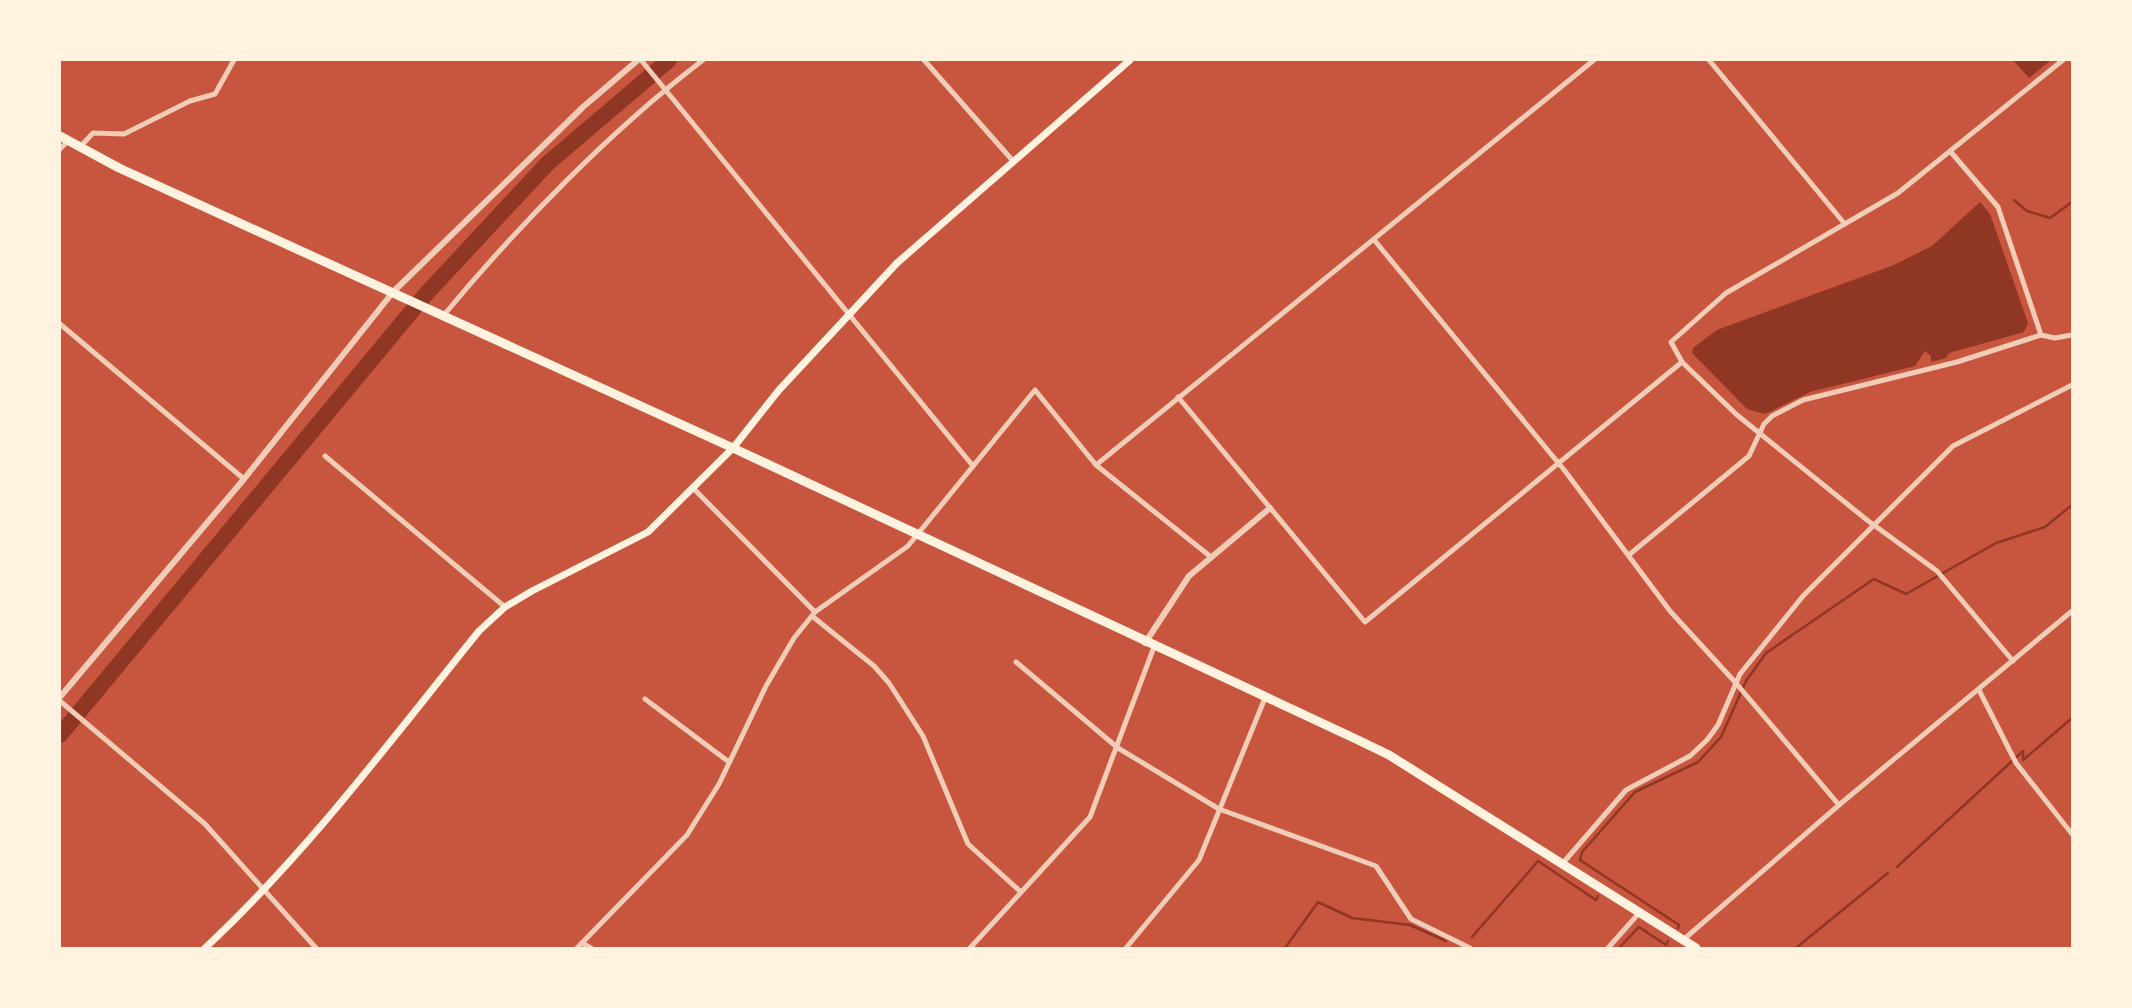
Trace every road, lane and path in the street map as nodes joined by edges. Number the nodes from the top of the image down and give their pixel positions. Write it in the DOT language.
graph roads {
  1 [pos="234,60"];
  2 [pos="640,60"];
  3 [pos="703,60"];
  4 [pos="924,60"];
  5 [pos="1130,60"];
  6 [pos="1594,60"];
  7 [pos="1709,60"];
  8 [pos="2063,60"];
  9 [pos="663,87"];
  10 [pos="64,138"];
  11 [pos="80,147"];
  12 [pos="60,149"];
  13 [pos="1950,151"];
  14 [pos="1013,161"];
  15 [pos="1844,223"];
  16 [pos="1375,241"];
  17 [pos="393,292"];
  18 [pos="849,313"];
  19 [pos="441,315"];
  20 [pos="60,324"];
  21 [pos="2041,335"];
  22 [pos="2073,335"];
  23 [pos="1682,362"];
  24 [pos="2073,385"];
  25 [pos="1178,397"];
  26 [pos="1761,436"];
  27 [pos="733,448"];
  28 [pos="325,456"];
  29 [pos="1557,464"];
  30 [pos="1096,465"];
  31 [pos="973,466"];
  32 [pos="244,479"];
  33 [pos="694,489"];
  34 [pos="1270,508"];
  35 [pos="1874,524"];
  36 [pos="915,535"];
  37 [pos="1630,554"];
  38 [pos="1211,557"];
  39 [pos="505,607"];
  40 [pos="2073,611"];
  41 [pos="813,614"];
  42 [pos="1149,645"];
  43 [pos="2013,661"];
  44 [pos="1016,662"];
  45 [pos="1735,682"];
  46 [pos="1979,690"];
  47 [pos="1265,698"];
  48 [pos="645,699"];
  49 [pos="61,701"];
  50 [pos="1118,748"];
  51 [pos="729,762"];
  52 [pos="1839,805"];
  53 [pos="1219,809"];
  54 [pos="2073,834"];
  55 [pos="1563,863"];
  56 [pos="265,890"];
  57 [pos="1021,892"];
  58 [pos="1640,912"];
  59 [pos="1683,940"];
  60 [pos="580,946"];
  61 [pos="205,948"];
  62 [pos="316,948"];
  63 [pos="592,948"];
  64 [pos="971,948"];
  65 [pos="1126,948"];
  66 [pos="1470,948"];
  67 [pos="1608,948"];
  68 [pos="1696,948"];
  1 -- 11 [label="street"];
  2 -- 9 [label="street"];
  2 -- 17 [label="street"];
  3 -- 9 [label="street"];
  4 -- 14 [label="street"];
  5 -- 14 [label="main road"];
  6 -- 16 [label="street"];
  7 -- 15 [label="street"];
  8 -- 13 [label="street"];
  9 -- 18 [label="street"];
  9 -- 19 [label="street"];
  10 -- 11 [label="highway"];
  10 -- 12 [label="street"];
  11 -- 17 [label="highway"];
  13 -- 15 [label="street"];
  13 -- 21 [label="street"];
  14 -- 18 [label="main road"];
  15 -- 23 [label="street"];
  16 -- 25 [label="street"];
  16 -- 29 [label="street"];
  17 -- 19 [label="highway"];
  17 -- 32 [label="street"];
  18 -- 27 [label="main road"];
  18 -- 31 [label="street"];
  19 -- 27 [label="highway"];
  20 -- 32 [label="street"];
  21 -- 22 [label="street"];
  21 -- 26 [label="street"];
  23 -- 26 [label="street"];
  23 -- 29 [label="street"];
  24 -- 35 [label="street"];
  25 -- 30 [label="street"];
  25 -- 34 [label="street"];
  26 -- 35 [label="street"];
  26 -- 37 [label="street"];
  27 -- 33 [label="main road"];
  27 -- 36 [label="highway"];
  28 -- 39 [label="street"];
  29 -- 34 [label="street"];
  29 -- 37 [label="street"];
  30 -- 31 [label="street"];
  30 -- 38 [label="street"];
  31 -- 36 [label="street"];
  32 -- 49 [label="street"];
  33 -- 39 [label="main road"];
  33 -- 41 [label="street"];
  34 -- 38 [label="street"];
  35 -- 43 [label="street"];
  35 -- 45 [label="street"];
  36 -- 41 [label="street"];
  36 -- 42 [label="highway"];
  37 -- 45 [label="street"];
  38 -- 42 [label="street"];
  39 -- 56 [label="main road"];
  40 -- 43 [label="street"];
  41 -- 51 [label="street"];
  41 -- 57 [label="street"];
  42 -- 47 [label="highway"];
  42 -- 50 [label="street"];
  43 -- 46 [label="street"];
  44 -- 50 [label="street"];
  45 -- 52 [label="street"];
  45 -- 55 [label="street"];
  46 -- 52 [label="street"];
  46 -- 54 [label="street"];
  47 -- 53 [label="street"];
  47 -- 55 [label="highway"];
  48 -- 51 [label="street"];
  49 -- 56 [label="street"];
  50 -- 53 [label="street"];
  50 -- 57 [label="street"];
  51 -- 60 [label="street"];
  52 -- 59 [label="street"];
  53 -- 65 [label="street"];
  53 -- 66 [label="street"];
  55 -- 58 [label="highway"];
  56 -- 61 [label="main road"];
  56 -- 62 [label="street"];
  57 -- 64 [label="street"];
  58 -- 59 [label="highway"];
  58 -- 67 [label="street"];
  59 -- 68 [label="highway"];
  60 -- 63 [label="street"];
}
